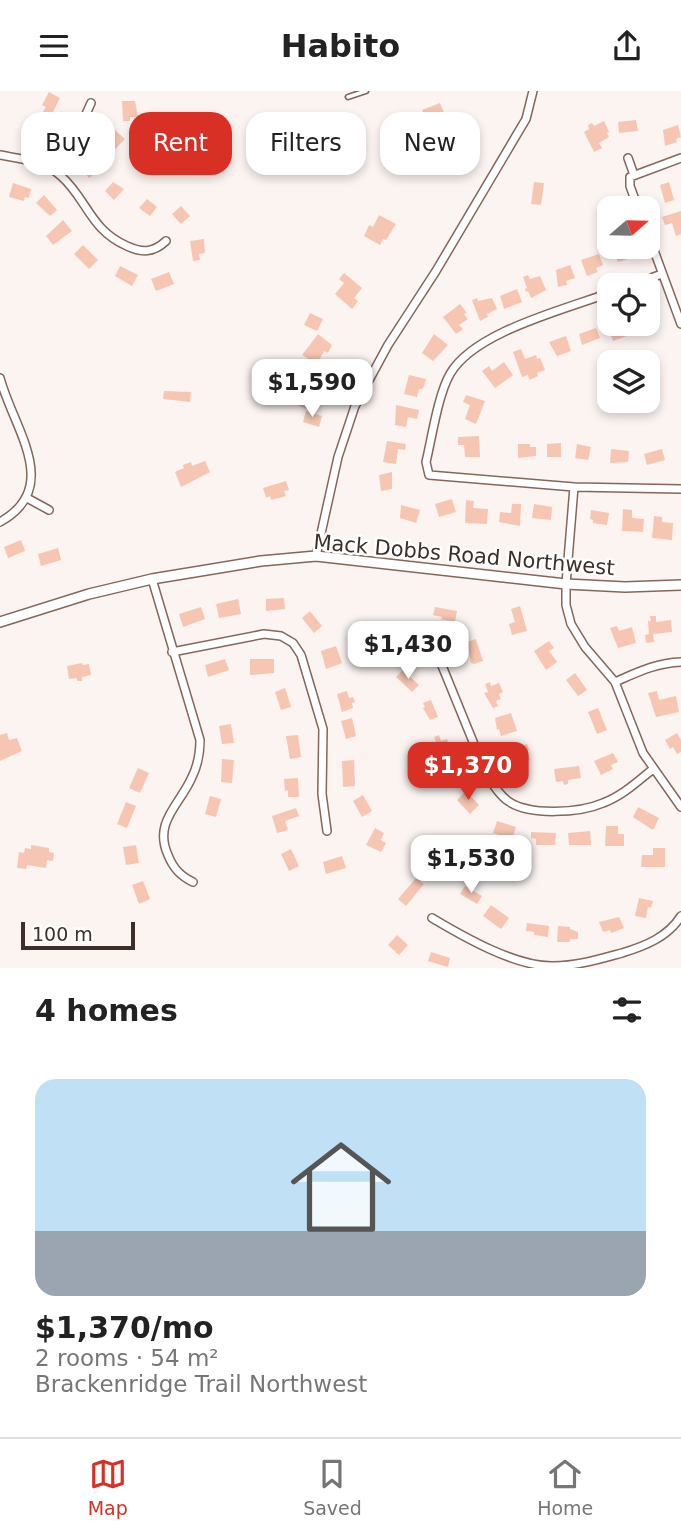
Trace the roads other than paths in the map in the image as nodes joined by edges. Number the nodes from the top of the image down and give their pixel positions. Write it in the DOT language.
graph roads {
  1 [pos="366,91"];
  2 [pos="533,91"];
  3 [pos="348,97"];
  4 [pos="91,103"];
  5 [pos="87,112"];
  6 [pos="0,155"];
  7 [pos="628,157"];
  8 [pos="681,158"];
  9 [pos="21,160"];
  10 [pos="634,174"];
  11 [pos="60,175"];
  12 [pos="634,196"];
  13 [pos="166,241"];
  14 [pos="657,259"];
  15 [pos="662,274"];
  16 [pos="597,297"];
  17 [pos="681,324"];
  18 [pos="0,377"];
  19 [pos="427,473"];
  20 [pos="417,476"];
  21 [pos="574,487"];
  22 [pos="681,489"];
  23 [pos="27,498"];
  24 [pos="50,510"];
  25 [pos="0,522"];
  26 [pos="316,556"];
  27 [pos="152,579"];
  28 [pos="566,585"];
  29 [pos="681,585"];
  30 [pos="0,622"];
  31 [pos="436,651"];
  32 [pos="173,652"];
  33 [pos="681,662"];
  34 [pos="615,682"];
  35 [pos="653,769"];
  36 [pos="681,807"];
  37 [pos="327,831"];
  38 [pos="193,882"];
  39 [pos="681,916"];
  40 [pos="432,918"];
  1 -- 3 [label="lane"];
  2 -- 26 [label="street"];
  4 -- 5 [label="street"];
  6 -- 9 [label="street"];
  7 -- 10 [label="street"];
  8 -- 10 [label="street"];
  10 -- 12 [label="street"];
  11 -- 13 [label="street"];
  14 -- 15 [label="street"];
  15 -- 17 [label="street"];
  16 -- 19 [label="street"];
  18 -- 23 [label="street"];
  19 -- 20 [label="street"];
  19 -- 21 [label="street"];
  21 -- 22 [label="street"];
  21 -- 28 [label="street"];
  23 -- 24 [label="street"];
  23 -- 25 [label="street"];
  26 -- 27 [label="street, Mack Dobbs Road Northwest"];
  26 -- 28 [label="street, Mack Dobbs Road Northwest"];
  27 -- 30 [label="street, Mack Dobbs Road Northwest"];
  27 -- 32 [label="street"];
  28 -- 29 [label="street, Mack Dobbs Road Northwest"];
  28 -- 34 [label="street"];
  31 -- 35 [label="street"];
  32 -- 37 [label="street"];
  32 -- 38 [label="street"];
  33 -- 34 [label="street"];
  34 -- 35 [label="street"];
  35 -- 36 [label="street"];
  39 -- 40 [label="street"];
}
